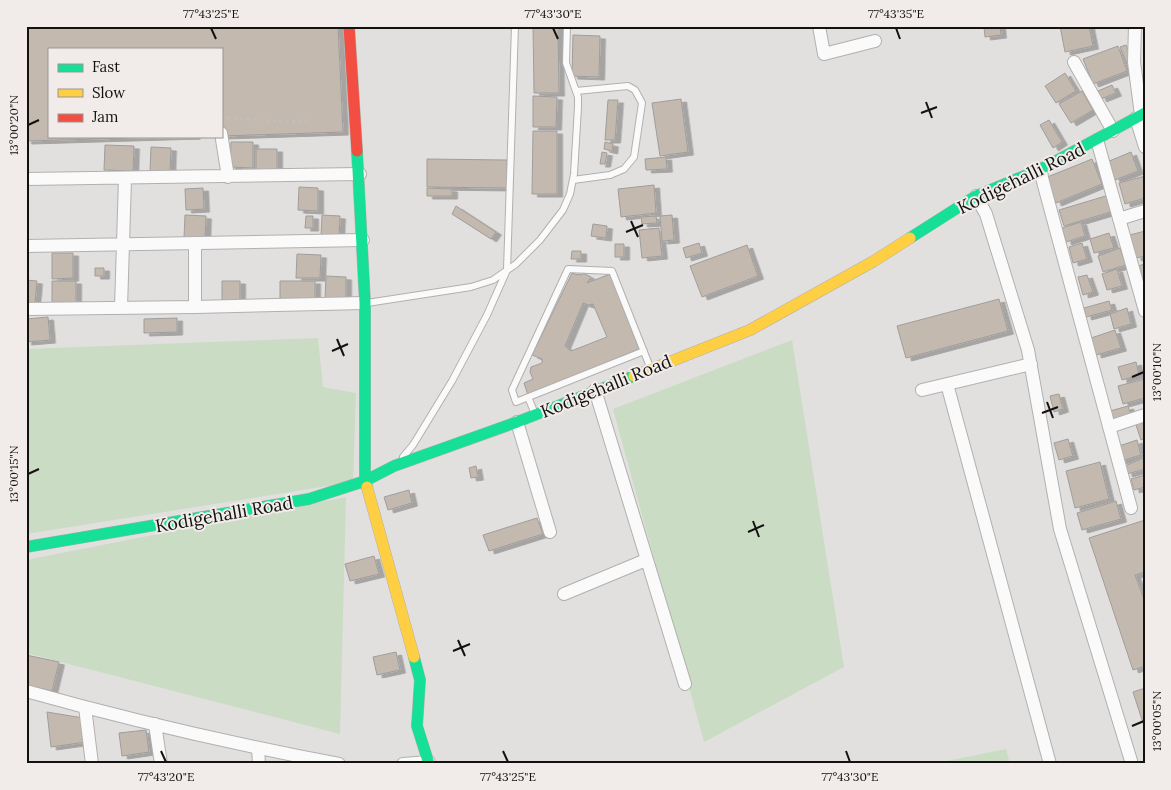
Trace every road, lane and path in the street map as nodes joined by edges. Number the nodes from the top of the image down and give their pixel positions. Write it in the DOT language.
graph roads {
  1 [pos="349,26"];
  2 [pos="515,26"];
  3 [pos="567,26"];
  4 [pos="819,26"];
  5 [pos="1135,26"];
  6 [pos="875,41"];
  7 [pos="1074,62"];
  8 [pos="576,91"];
  9 [pos="1140,115"];
  10 [pos="222,118"];
  11 [pos="310,120"];
  12 [pos="1113,131"];
  13 [pos="222,138"];
  14 [pos="1097,140"];
  15 [pos="1145,148"];
  16 [pos="1041,169"];
  17 [pos="360,174"];
  18 [pos="228,177"];
  19 [pos="26,179"];
  20 [pos="125,179"];
  21 [pos="573,180"];
  22 [pos="976,196"];
  23 [pos="1145,211"];
  24 [pos="1119,219"];
  25 [pos="363,240"];
  26 [pos="194,243"];
  27 [pos="122,244"];
  28 [pos="26,246"];
  29 [pos="507,270"];
  30 [pos="365,303"];
  31 [pos="195,307"];
  32 [pos="121,308"];
  33 [pos="26,309"];
  34 [pos="1145,311"];
  35 [pos="644,352"];
  36 [pos="1031,364"];
  37 [pos="651,368"];
  38 [pos="947,384"];
  39 [pos="595,390"];
  40 [pos="922,390"];
  41 [pos="528,397"];
  42 [pos="535,415"];
  43 [pos="1145,415"];
  44 [pos="517,422"];
  45 [pos="1109,427"];
  46 [pos="394,466"];
  47 [pos="365,481"];
  48 [pos="1130,508"];
  49 [pos="550,532"];
  50 [pos="26,547"];
  51 [pos="646,560"];
  52 [pos="564,594"];
  53 [pos="684,684"];
  54 [pos="26,691"];
  55 [pos="85,707"];
  56 [pos="155,724"];
  57 [pos="258,748"];
  58 [pos="430,763"];
  59 [pos="92,764"];
  60 [pos="160,764"];
  61 [pos="259,764"];
  62 [pos="339,764"];
  63 [pos="403,764"];
  64 [pos="1050,764"];
  65 [pos="1132,764"];
  1 -- 17 [label="street"];
  2 -- 29 [label="lane"];
  3 -- 8 [label="lane"];
  4 -- 6 [label="street"];
  5 -- 9 [label="street"];
  7 -- 12 [label="street"];
  8 -- 21 [label="lane"];
  8 -- 21 [label="lane"];
  9 -- 12 [label="street, Kodigehalli Road"];
  9 -- 15 [label="street"];
  10 -- 11 [label="path"];
  12 -- 14 [label="street, Kodigehalli Road"];
  13 -- 18 [label="street"];
  14 -- 16 [label="street, Kodigehalli Road"];
  14 -- 24 [label="street"];
  16 -- 22 [label="street, Kodigehalli Road"];
  16 -- 45 [label="street"];
  17 -- 18 [label="street"];
  17 -- 25 [label="street"];
  18 -- 20 [label="street"];
  19 -- 20 [label="street"];
  20 -- 27 [label="street"];
  21 -- 29 [label="lane"];
  22 -- 36 [label="street"];
  22 -- 37 [label="street, Kodigehalli Road"];
  23 -- 24 [label="street"];
  24 -- 34 [label="street"];
  25 -- 26 [label="street"];
  25 -- 30 [label="street"];
  26 -- 27 [label="street"];
  26 -- 31 [label="street"];
  27 -- 28 [label="street"];
  27 -- 32 [label="street"];
  29 -- 30 [label="lane"];
  29 -- 46 [label="lane"];
  30 -- 31 [label="street"];
  30 -- 47 [label="street"];
  31 -- 32 [label="street"];
  32 -- 33 [label="street"];
  35 -- 37 [label="lane"];
  35 -- 41 [label="lane"];
  35 -- 41 [label="lane"];
  36 -- 38 [label="street"];
  36 -- 65 [label="street"];
  37 -- 39 [label="street, Kodigehalli Road"];
  38 -- 40 [label="street"];
  38 -- 64 [label="street"];
  39 -- 42 [label="street, Kodigehalli Road"];
  39 -- 51 [label="street"];
  41 -- 42 [label="lane"];
  42 -- 44 [label="street, Kodigehalli Road"];
  43 -- 45 [label="street"];
  44 -- 46 [label="street, Kodigehalli Road"];
  44 -- 49 [label="street"];
  45 -- 48 [label="street"];
  46 -- 47 [label="street, Kodigehalli Road"];
  47 -- 50 [label="street, Kodigehalli Road"];
  47 -- 58 [label="street"];
  51 -- 52 [label="street"];
  51 -- 53 [label="street"];
  54 -- 55 [label="street"];
  55 -- 56 [label="street"];
  55 -- 59 [label="street"];
  56 -- 57 [label="street"];
  56 -- 60 [label="street"];
  57 -- 61 [label="street"];
  57 -- 62 [label="street"];
  58 -- 63 [label="street"];
}
